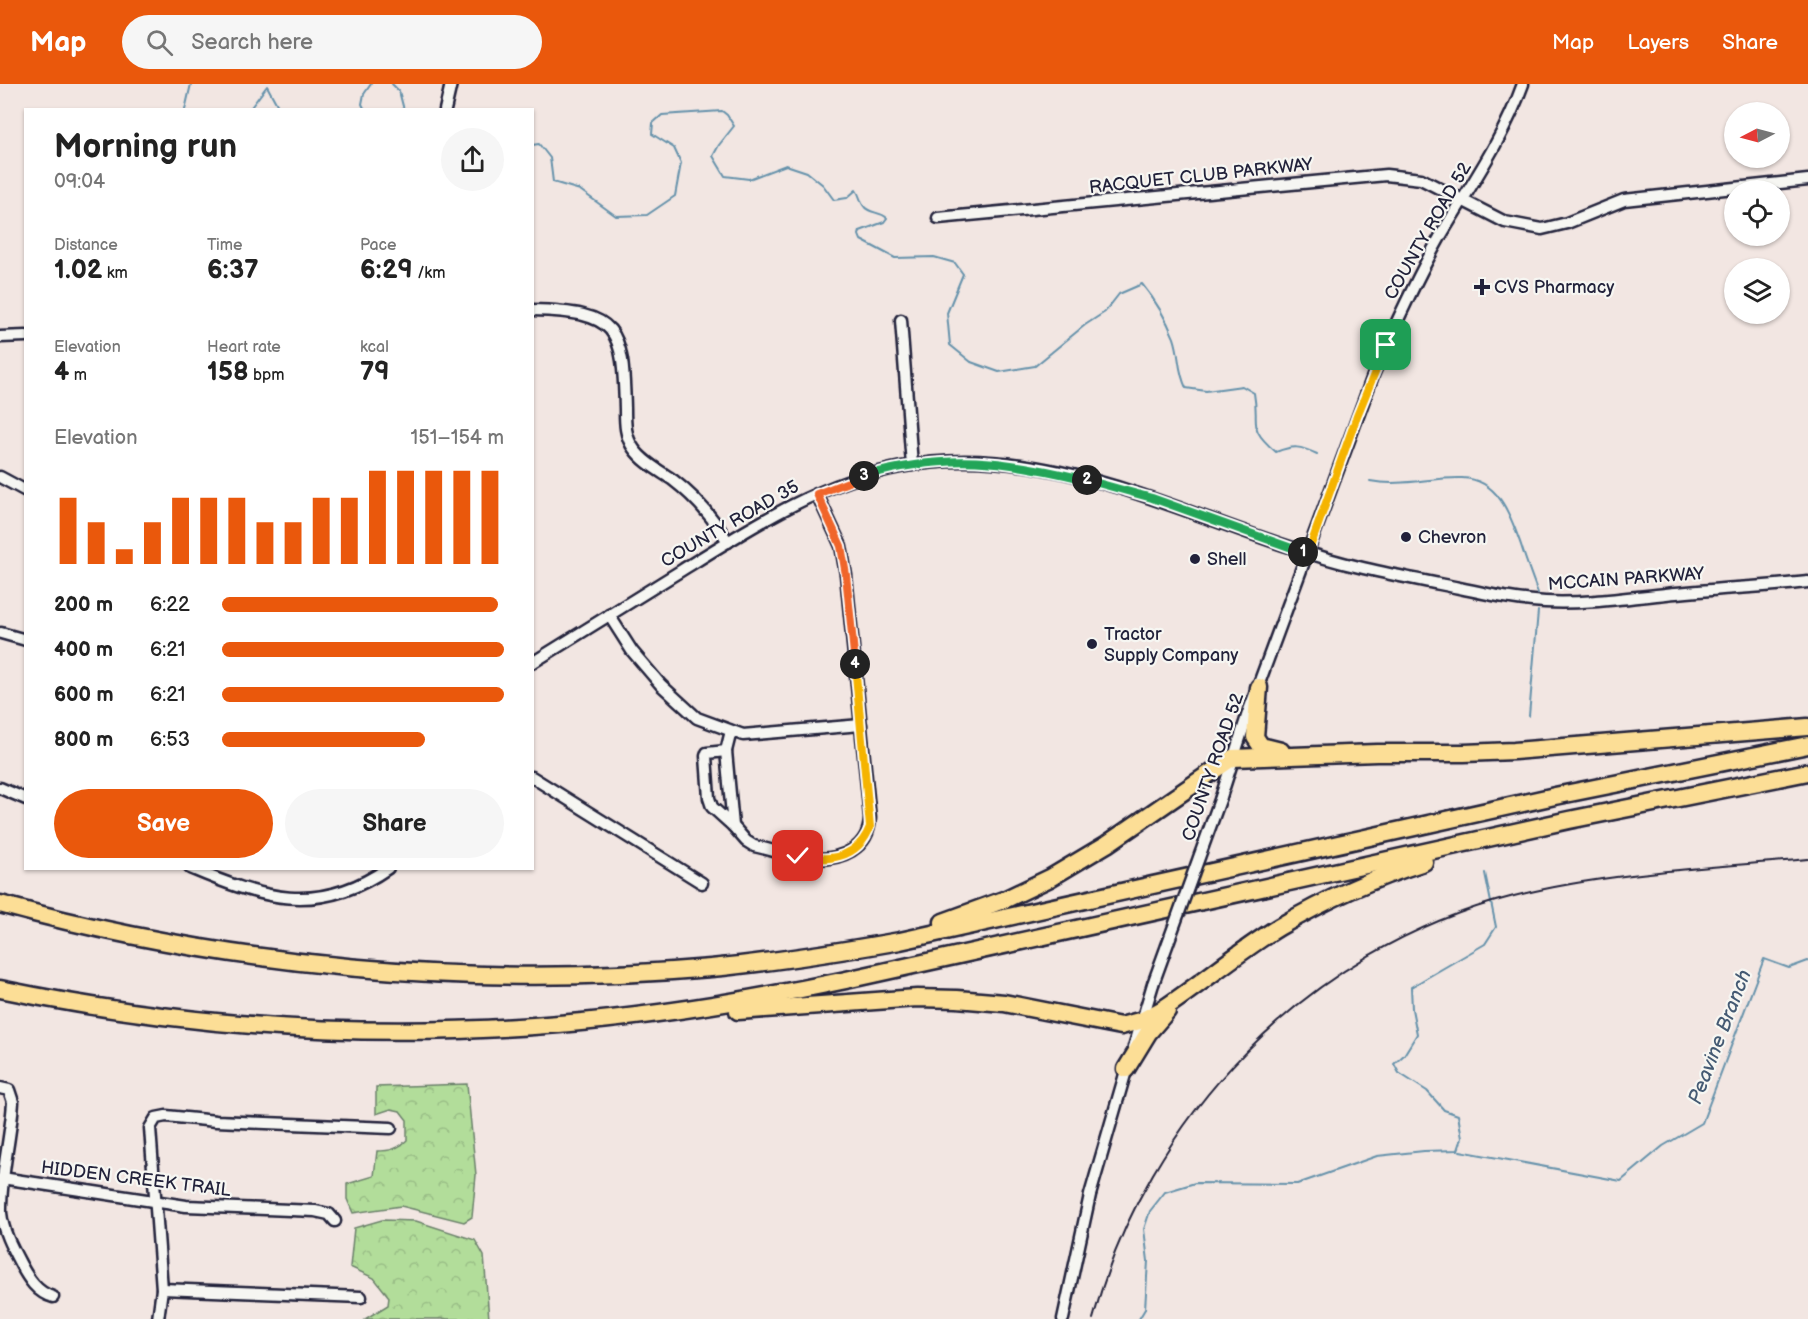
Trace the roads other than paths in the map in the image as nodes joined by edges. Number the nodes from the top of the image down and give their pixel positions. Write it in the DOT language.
graph roads {
  1 [pos="451,84"];
  2 [pos="1523,84"];
  3 [pos="445,108"];
  4 [pos="1808,180"];
  5 [pos="1462,201"];
  6 [pos="938,218"];
  7 [pos="534,310"];
  8 [pos="901,320"];
  9 [pos="24,336"];
  10 [pos="0,337"];
  11 [pos="912,465"];
  12 [pos="0,477"];
  13 [pos="24,490"];
  14 [pos="817,494"];
  15 [pos="728,542"];
  16 [pos="1308,553"];
  17 [pos="1808,582"];
  18 [pos="609,615"];
  19 [pos="1,633"];
  20 [pos="24,639"];
  21 [pos="534,662"];
  22 [pos="1258,687"];
  23 [pos="861,725"];
  24 [pos="1808,727"];
  25 [pos="731,731"];
  26 [pos="1808,745"];
  27 [pos="726,751"];
  28 [pos="1359,754"];
  29 [pos="1232,758"];
  30 [pos="1808,772"];
  31 [pos="534,778"];
  32 [pos="0,788"];
  33 [pos="24,798"];
  34 [pos="734,826"];
  35 [pos="1531,828"];
  36 [pos="195,870"];
  37 [pos="385,870"];
  38 [pos="702,883"];
  39 [pos="0,904"];
  40 [pos="831,953"];
  41 [pos="0,989"];
  42 [pos="1177,1000"];
  43 [pos="1143,1020"];
  44 [pos="570,1023"];
  45 [pos="1126,1069"];
  46 [pos="0,1088"];
  47 [pos="391,1128"];
  48 [pos="2,1178"];
  49 [pos="155,1201"];
  50 [pos="335,1221"];
  51 [pos="162,1289"];
  52 [pos="53,1297"];
  53 [pos="361,1297"];
  54 [pos="158,1319"];
  55 [pos="1063,1319"];
  1 -- 3 [label="street"];
  2 -- 5 [label="street, COUNTY ROAD 52"];
  4 -- 5 [label="street, RACQUET CLUB PARKWAY"];
  5 -- 6 [label="street, RACQUET CLUB PARKWAY"];
  5 -- 16 [label="street, COUNTY ROAD 52"];
  7 -- 15 [label="street"];
  8 -- 11 [label="street"];
  9 -- 10 [label="street"];
  11 -- 14 [label="street, COUNTY ROAD 35"];
  11 -- 16 [label="street, COUNTY ROAD 35"];
  12 -- 13 [label="street"];
  14 -- 15 [label="street, COUNTY ROAD 35"];
  14 -- 23 [label="street"];
  15 -- 18 [label="street, COUNTY ROAD 35"];
  16 -- 17 [label="street, MCCAIN PARKWAY"];
  16 -- 22 [label="street, COUNTY ROAD 52"];
  18 -- 21 [label="street, COUNTY ROAD 35"];
  18 -- 25 [label="street"];
  19 -- 20 [label="street"];
  22 -- 28 [label="highway"];
  22 -- 29 [label="street, COUNTY ROAD 52"];
  23 -- 25 [label="street"];
  23 -- 34 [label="street"];
  24 -- 28 [label="highway"];
  25 -- 27 [label="street"];
  26 -- 40 [label="highway"];
  27 -- 34 [label="street"];
  27 -- 34 [label="street"];
  28 -- 29 [label="highway"];
  29 -- 40 [label="highway"];
  29 -- 43 [label="street, COUNTY ROAD 52, bridge"];
  30 -- 35 [label="highway"];
  31 -- 38 [label="street"];
  32 -- 33 [label="street"];
  35 -- 42 [label="highway"];
  35 -- 44 [label="highway"];
  36 -- 37 [label="street"];
  39 -- 40 [label="highway"];
  41 -- 44 [label="highway"];
  42 -- 43 [label="highway"];
  42 -- 45 [label="highway"];
  43 -- 44 [label="highway"];
  43 -- 45 [label="street, COUNTY ROAD 52"];
  45 -- 55 [label="street, COUNTY ROAD 52"];
  46 -- 48 [label="street"];
  47 -- 49 [label="street"];
  48 -- 49 [label="street, HIDDEN CREEK TRAIL"];
  48 -- 52 [label="street"];
  49 -- 50 [label="street, HIDDEN CREEK TRAIL"];
  49 -- 51 [label="street"];
  51 -- 53 [label="street"];
  51 -- 54 [label="street"];
}
